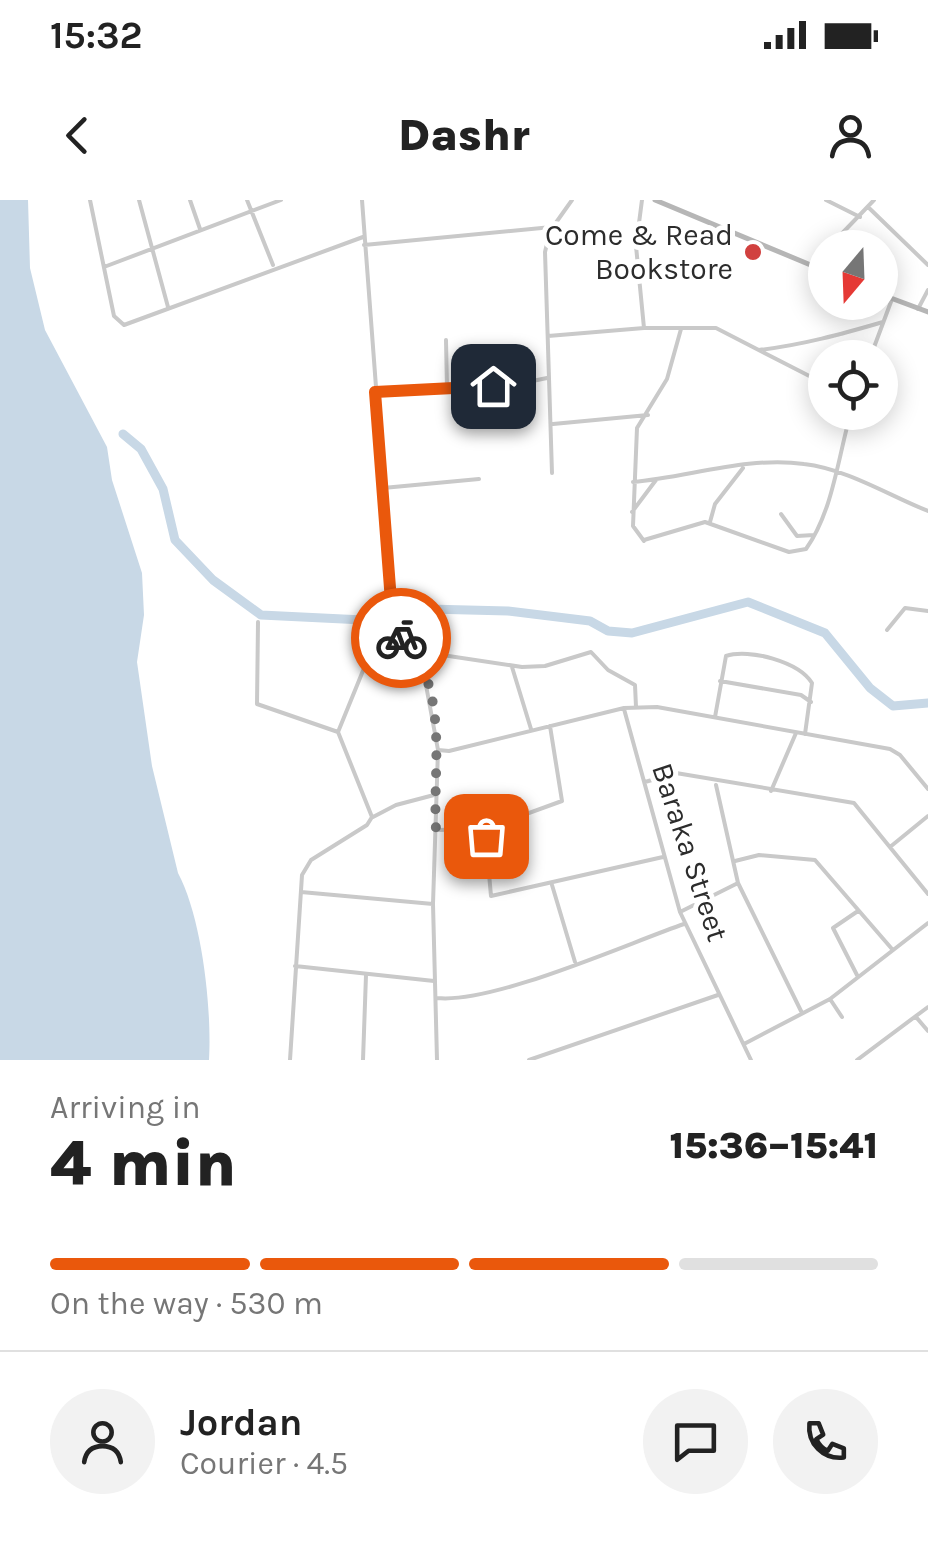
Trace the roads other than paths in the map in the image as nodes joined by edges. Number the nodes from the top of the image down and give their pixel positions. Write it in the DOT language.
graph roads {
  1 [pos="90,200"];
  2 [pos="139,200"];
  3 [pos="190,200"];
  4 [pos="247,200"];
  5 [pos="281,200"];
  6 [pos="362,200"];
  7 [pos="572,200"];
  8 [pos="642,200"];
  9 [pos="655,200"];
  10 [pos="826,200"];
  11 [pos="874,200"];
  12 [pos="868,207"];
  13 [pos="252,211"];
  14 [pos="860,217"];
  15 [pos="552,226"];
  16 [pos="200,230"];
  17 [pos="847,230"];
  18 [pos="363,237"];
  19 [pos="364,246"];
  20 [pos="152,250"];
  21 [pos="808,264"];
  22 [pos="928,265"];
  23 [pos="104,267"];
  24 [pos="274,267"];
  25 [pos="928,290"];
  26 [pos="898,301"];
  27 [pos="168,308"];
  28 [pos="918,309"];
  29 [pos="928,312"];
  30 [pos="883,322"];
  31 [pos="644,328"];
  32 [pos="680,329"];
  33 [pos="548,336"];
  34 [pos="446,340"];
  35 [pos="876,340"];
  36 [pos="759,350"];
  37 [pos="808,375"];
  38 [pos="547,378"];
  39 [pos="447,388"];
  40 [pos="375,392"];
  41 [pos="648,415"];
  42 [pos="552,424"];
  43 [pos="846,430"];
  44 [pos="746,466"];
  45 [pos="834,470"];
  46 [pos="552,473"];
  47 [pos="479,479"];
  48 [pos="656,480"];
  49 [pos="634,482"];
  50 [pos="382,488"];
  51 [pos="928,511"];
  52 [pos="632,512"];
  53 [pos="781,514"];
  54 [pos="710,522"];
  55 [pos="814,535"];
  56 [pos="928,611"];
  57 [pos="258,622"];
  58 [pos="888,630"];
  59 [pos="403,642"];
  60 [pos="409,650"];
  61 [pos="512,666"];
  62 [pos="720,681"];
  63 [pos="810,702"];
  64 [pos="636,707"];
  65 [pos="624,708"];
  66 [pos="715,717"];
  67 [pos="550,726"];
  68 [pos="531,730"];
  69 [pos="338,732"];
  70 [pos="796,732"];
  71 [pos="805,734"];
  72 [pos="438,750"];
  73 [pos="644,782"];
  74 [pos="716,783"];
  75 [pos="928,790"];
  76 [pos="771,791"];
  77 [pos="434,796"];
  78 [pos="928,816"];
  79 [pos="372,817"];
  80 [pos="485,829"];
  81 [pos="436,830"];
  82 [pos="890,847"];
  83 [pos="663,857"];
  84 [pos="734,861"];
  85 [pos="738,883"];
  86 [pos="552,885"];
  87 [pos="300,892"];
  88 [pos="928,894"];
  89 [pos="433,904"];
  90 [pos="858,911"];
  91 [pos="680,912"];
  92 [pos="928,923"];
  93 [pos="684,924"];
  94 [pos="892,950"];
  95 [pos="575,962"];
  96 [pos="295,966"];
  97 [pos="366,975"];
  98 [pos="858,977"];
  99 [pos="434,981"];
  100 [pos="718,996"];
  101 [pos="437,998"];
  102 [pos="830,999"];
  103 [pos="928,1008"];
  104 [pos="802,1013"];
  105 [pos="842,1017"];
  106 [pos="916,1018"];
  107 [pos="928,1031"];
  108 [pos="744,1044"];
  109 [pos="875,1050"];
  110 [pos="290,1060"];
  111 [pos="363,1060"];
  112 [pos="437,1060"];
  113 [pos="529,1060"];
  114 [pos="751,1060"];
  115 [pos="858,1060"];
  116 [pos="882,1060"];
  1 -- 23 [label="street"];
  2 -- 20 [label="street"];
  3 -- 16 [label="street"];
  4 -- 13 [label="street"];
  5 -- 13 [label="street"];
  6 -- 18 [label="street"];
  7 -- 15 [label="street"];
  8 -- 31 [label="street"];
  9 -- 21 [label="street"];
  10 -- 14 [label="street"];
  11 -- 12 [label="street"];
  12 -- 14 [label="street"];
  12 -- 22 [label="street"];
  13 -- 16 [label="street"];
  13 -- 24 [label="street"];
  14 -- 17 [label="street"];
  15 -- 19 [label="street"];
  15 -- 33 [label="street"];
  16 -- 20 [label="street"];
  18 -- 19 [label="street"];
  18 -- 24 [label="street"];
  19 -- 40 [label="street"];
  20 -- 23 [label="street"];
  20 -- 27 [label="street"];
  23 -- 27 [label="street"];
  24 -- 27 [label="street"];
  25 -- 28 [label="street"];
  26 -- 28 [label="street"];
  28 -- 29 [label="street"];
  30 -- 35 [label="street"];
  30 -- 36 [label="street"];
  31 -- 32 [label="street"];
  31 -- 33 [label="street"];
  32 -- 36 [label="street"];
  32 -- 41 [label="street"];
  33 -- 38 [label="street"];
  34 -- 39 [label="street"];
  36 -- 37 [label="street"];
  38 -- 39 [label="street"];
  38 -- 42 [label="street"];
  39 -- 40 [label="street"];
  40 -- 50 [label="street"];
  41 -- 42 [label="street"];
  41 -- 49 [label="street"];
  42 -- 46 [label="street"];
  43 -- 45 [label="street"];
  44 -- 45 [label="street"];
  44 -- 48 [label="street"];
  44 -- 54 [label="street"];
  45 -- 51 [label="street"];
  45 -- 55 [label="street"];
  47 -- 50 [label="street"];
  48 -- 49 [label="street"];
  48 -- 52 [label="street"];
  49 -- 52 [label="street"];
  50 -- 59 [label="street"];
  52 -- 54 [label="street"];
  53 -- 55 [label="street"];
  54 -- 55 [label="street"];
  56 -- 58 [label="street"];
  57 -- 69 [label="street"];
  59 -- 60 [label="street"];
  59 -- 69 [label="street"];
  60 -- 61 [label="street"];
  60 -- 72 [label="street"];
  61 -- 64 [label="street"];
  61 -- 68 [label="street"];
  62 -- 63 [label="street"];
  62 -- 63 [label="street"];
  62 -- 66 [label="street"];
  63 -- 71 [label="street"];
  64 -- 65 [label="street"];
  64 -- 66 [label="street"];
  65 -- 67 [label="street"];
  65 -- 73 [label="street, Baraka Street"];
  66 -- 70 [label="street"];
  67 -- 68 [label="street"];
  67 -- 80 [label="street"];
  68 -- 72 [label="street"];
  69 -- 79 [label="street"];
  70 -- 71 [label="street"];
  70 -- 76 [label="street"];
  71 -- 75 [label="street"];
  72 -- 77 [label="street"];
  73 -- 74 [label="street"];
  73 -- 83 [label="street, Baraka Street"];
  74 -- 76 [label="street"];
  74 -- 84 [label="street"];
  76 -- 82 [label="street"];
  77 -- 79 [label="street"];
  77 -- 81 [label="street"];
  78 -- 82 [label="street"];
  79 -- 87 [label="street"];
  80 -- 81 [label="street"];
  80 -- 86 [label="street"];
  81 -- 89 [label="street"];
  82 -- 88 [label="street"];
  83 -- 86 [label="street"];
  83 -- 91 [label="street, Baraka Street"];
  84 -- 85 [label="street"];
  84 -- 90 [label="street"];
  85 -- 91 [label="street"];
  85 -- 104 [label="street"];
  86 -- 95 [label="street"];
  87 -- 89 [label="street"];
  87 -- 96 [label="street"];
  89 -- 99 [label="street"];
  90 -- 94 [label="street"];
  90 -- 98 [label="street"];
  91 -- 93 [label="street, Baraka Street"];
  92 -- 94 [label="street"];
  93 -- 95 [label="street"];
  93 -- 100 [label="street, Baraka Street"];
  94 -- 98 [label="street"];
  95 -- 101 [label="street"];
  96 -- 97 [label="street"];
  96 -- 110 [label="street"];
  97 -- 99 [label="street"];
  97 -- 111 [label="street"];
  98 -- 102 [label="street"];
  99 -- 101 [label="street"];
  100 -- 108 [label="street, Baraka Street"];
  100 -- 113 [label="street"];
  101 -- 112 [label="street"];
  102 -- 104 [label="street"];
  102 -- 105 [label="street"];
  103 -- 106 [label="street"];
  104 -- 108 [label="street"];
  106 -- 107 [label="street"];
  106 -- 109 [label="street"];
  108 -- 114 [label="street, Baraka Street"];
  109 -- 115 [label="street"];
  109 -- 116 [label="street"];
}
